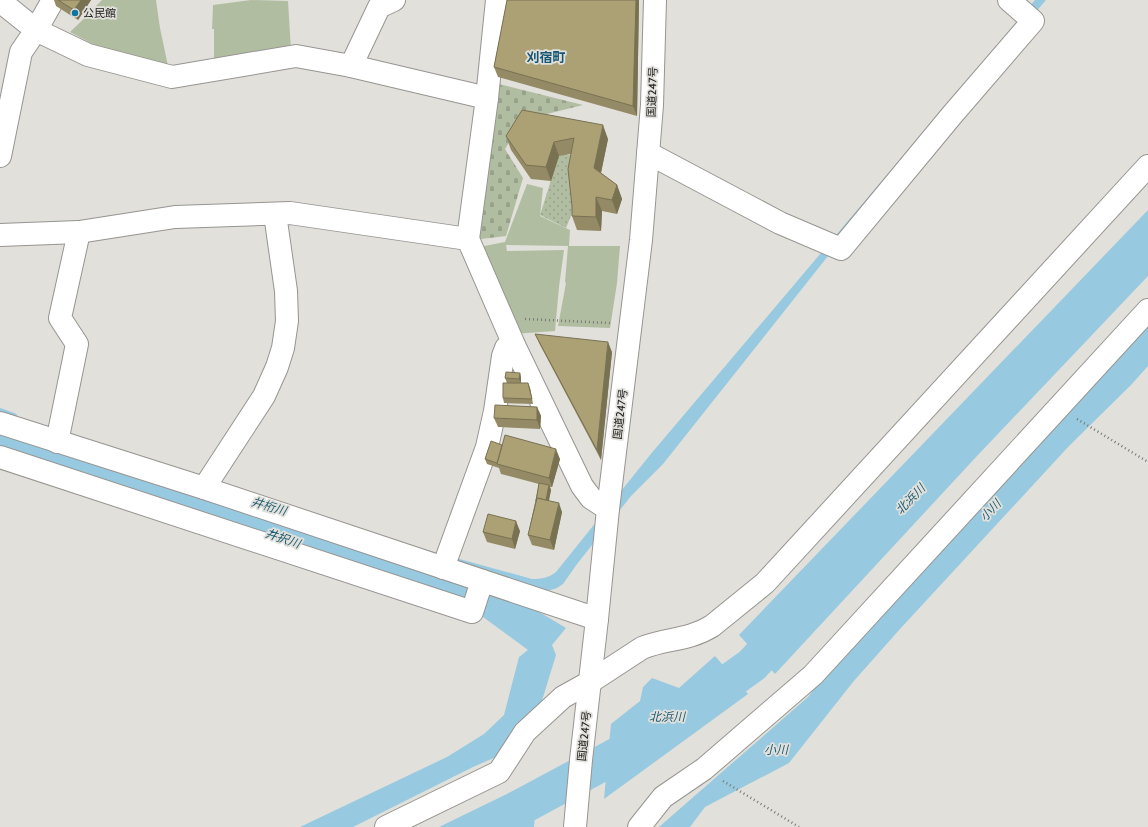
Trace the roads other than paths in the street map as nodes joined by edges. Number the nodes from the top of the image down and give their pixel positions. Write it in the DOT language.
graph roads {
  1 [pos="53,0"];
  2 [pos="394,0"];
  3 [pos="497,0"];
  4 [pos="655,0"];
  5 [pos="1009,0"];
  6 [pos="0,1"];
  7 [pos="36,30"];
  8 [pos="351,66"];
  9 [pos="487,98"];
  10 [pos="648,153"];
  11 [pos="0,156"];
  12 [pos="1148,166"];
  13 [pos="275,214"];
  14 [pos="79,232"];
  15 [pos="0,235"];
  16 [pos="468,240"];
  17 [pos="1148,310"];
  18 [pos="514,344"];
  19 [pos="0,423"];
  20 [pos="57,442"];
  21 [pos="0,457"];
  22 [pos="204,488"];
  23 [pos="608,509"];
  24 [pos="445,561"];
  25 [pos="482,582"];
  26 [pos="597,619"];
  27 [pos="589,690"];
  28 [pos="386,827"];
  29 [pos="575,827"];
  30 [pos="639,827"];
  1 -- 7 [label="main road"];
  2 -- 8 [label="main road"];
  3 -- 9 [label="main road"];
  4 -- 10 [label="main road, 国道247号"];
  5 -- 10 [label="main road"];
  6 -- 7 [label="main road"];
  7 -- 8 [label="main road"];
  7 -- 11 [label="main road"];
  8 -- 9 [label="main road"];
  9 -- 16 [label="main road"];
  10 -- 23 [label="main road, 国道247号"];
  12 -- 27 [label="main road"];
  13 -- 14 [label="main road"];
  13 -- 16 [label="main road"];
  13 -- 22 [label="main road"];
  14 -- 15 [label="main road"];
  14 -- 20 [label="main road"];
  16 -- 18 [label="main road"];
  17 -- 30 [label="main road"];
  18 -- 23 [label="main road"];
  18 -- 24 [label="main road"];
  19 -- 20 [label="main road"];
  20 -- 22 [label="main road"];
  21 -- 25 [label="main road"];
  22 -- 24 [label="main road"];
  23 -- 26 [label="main road, 国道247号"];
  24 -- 25 [label="main road"];
  25 -- 26 [label="main road"];
  26 -- 27 [label="main road, 国道247号"];
  27 -- 28 [label="main road"];
  27 -- 29 [label="main road, 国道247号"];
}
